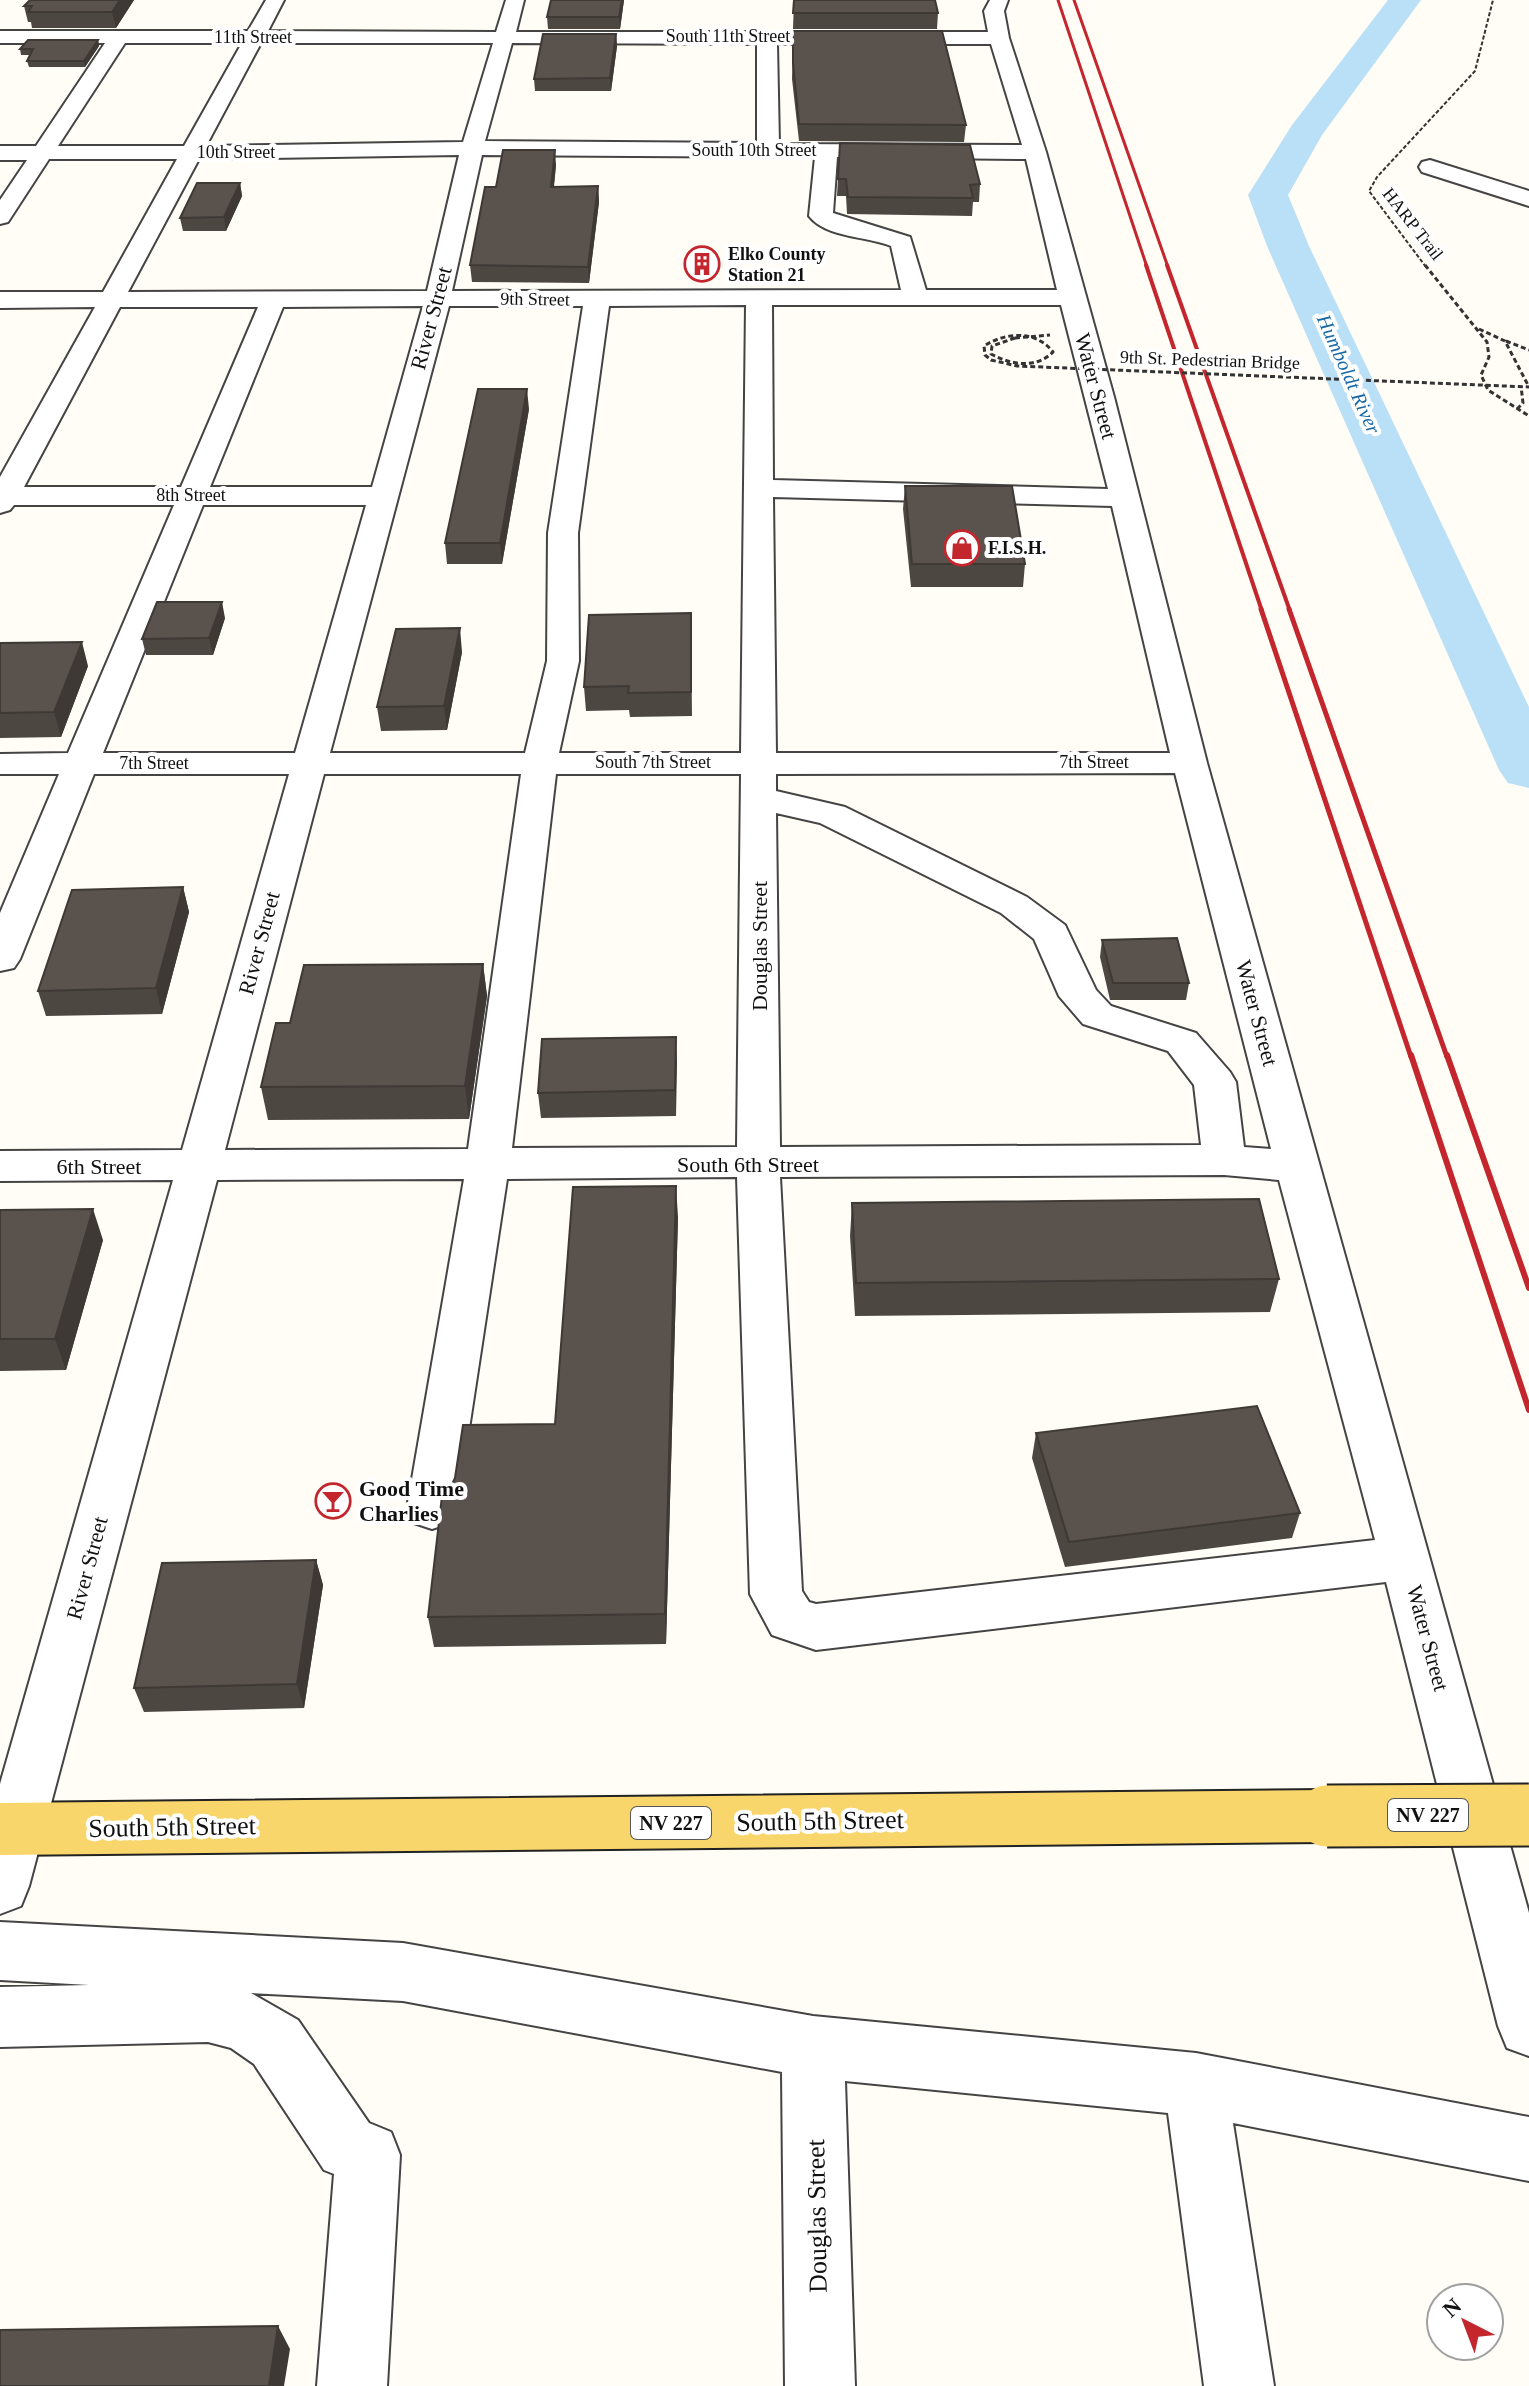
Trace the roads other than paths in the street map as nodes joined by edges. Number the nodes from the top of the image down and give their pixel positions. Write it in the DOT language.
graph roads {
  1 [pos="275,0"];
  2 [pos="510,18"];
  3 [pos="999,19"];
  4 [pos="767,36"];
  5 [pos="119,37"];
  6 [pos="255,37"];
  7 [pos="1,39"];
  8 [pos="472,148"];
  9 [pos="768,150"];
  10 [pos="827,150"];
  11 [pos="192,152"];
  12 [pos="1035,152"];
  13 [pos="0,153"];
  14 [pos="41,153"];
  15 [pos="1430,167"];
  16 [pos="1529,199"];
  17 [pos="0,217"];
  18 [pos="437,298"];
  19 [pos="915,298"];
  20 [pos="274,299"];
  21 [pos="597,299"];
  22 [pos="759,299"];
  23 [pos="0,300"];
  24 [pos="111,300"];
  25 [pos="1065,316"];
  26 [pos="757,488"];
  27 [pos="191,494"];
  28 [pos="382,496"];
  29 [pos="1125,498"];
  30 [pos="1,499"];
  31 [pos="998,761"];
  32 [pos="540,762"];
  33 [pos="82,763"];
  34 [pos="308,763"];
  35 [pos="1190,763"];
  36 [pos="0,764"];
  37 [pos="758,780"];
  38 [pos="0,959"];
  39 [pos="1224,1160"];
  40 [pos="488,1164"];
  41 [pos="758,1164"];
  42 [pos="0,1166"];
  43 [pos="198,1166"];
  44 [pos="1297,1166"];
  45 [pos="432,1508"];
  46 [pos="1406,1558"];
  47 [pos="1529,1815"];
  48 [pos="8,1829"];
  49 [pos="0,1886"];
  50 [pos="0,1951"];
  51 [pos="0,2017"];
  52 [pos="1529,2026"];
  53 [pos="813,2047"];
  54 [pos="1196,2084"];
  55 [pos="1529,2149"];
  56 [pos="352,2386"];
  57 [pos="820,2386"];
  58 [pos="1239,2386"];
  1 -- 6 [label="street"];
  2 -- 4 [label="street, South 11th Street"];
  2 -- 6 [label="street, 11th Street"];
  2 -- 8 [label="street, River Street"];
  3 -- 4 [label="street, South 11th Street"];
  3 -- 12 [label="street, Water Street"];
  4 -- 9 [label="street"];
  5 -- 6 [label="street, 11th Street"];
  5 -- 7 [label="street, 11th Street"];
  5 -- 14 [label="street"];
  6 -- 11 [label="street"];
  8 -- 9 [label="street, South 10th Street"];
  8 -- 11 [label="street, 10th Street"];
  8 -- 18 [label="street, River Street"];
  9 -- 10 [label="street, South 10th Street"];
  10 -- 12 [label="street, South 10th Street"];
  10 -- 19 [label="street"];
  11 -- 14 [label="street, 10th Street"];
  11 -- 24 [label="street"];
  12 -- 25 [label="street, Water Street"];
  13 -- 14 [label="street, 10th Street"];
  14 -- 17 [label="street"];
  15 -- 16 [label="street"];
  18 -- 20 [label="street, 9th Street"];
  18 -- 21 [label="street, 9th Street"];
  18 -- 28 [label="street, River Street"];
  19 -- 22 [label="street, 9th Street"];
  19 -- 25 [label="street, 9th Street"];
  20 -- 24 [label="street, 9th Street"];
  20 -- 27 [label="street"];
  21 -- 22 [label="street, 9th Street"];
  21 -- 32 [label="street"];
  22 -- 26 [label="street, Douglas Street"];
  23 -- 24 [label="street, 9th Street"];
  24 -- 30 [label="street"];
  25 -- 29 [label="street, Water Street"];
  26 -- 29 [label="street"];
  26 -- 37 [label="street, Douglas Street"];
  27 -- 28 [label="street, 8th Street"];
  27 -- 30 [label="street, 8th Street"];
  27 -- 33 [label="street"];
  28 -- 34 [label="street, River Street"];
  29 -- 35 [label="street, Water Street"];
  31 -- 35 [label="street, 7th Street"];
  31 -- 37 [label="street, South 7th Street"];
  32 -- 34 [label="street, South 7th Street"];
  32 -- 37 [label="street, South 7th Street"];
  32 -- 40 [label="street"];
  33 -- 34 [label="street, 7th Street"];
  33 -- 36 [label="street, 7th Street"];
  33 -- 38 [label="street"];
  34 -- 43 [label="street, River Street"];
  35 -- 44 [label="street, Water Street"];
  37 -- 39 [label="street"];
  37 -- 41 [label="street, Douglas Street"];
  39 -- 41 [label="street, South 6th Street"];
  39 -- 44 [label="street, South 6th Street"];
  40 -- 41 [label="street, South 6th Street"];
  40 -- 43 [label="street, South 6th Street"];
  40 -- 45 [label="street"];
  41 -- 46 [label="street, Douglas Street"];
  42 -- 43 [label="street, 6th Street"];
  43 -- 48 [label="street, River Street"];
  44 -- 46 [label="street, Water Street"];
  46 -- 52 [label="street, Water Street"];
  47 -- 48 [label="main road, South 5th Street / NV 227, bridge"];
  48 -- 49 [label="street, River Street"];
  50 -- 53 [label="street"];
  51 -- 56 [label="street"];
  53 -- 54 [label="street"];
  53 -- 57 [label="street, Douglas Street"];
  54 -- 55 [label="street"];
  54 -- 58 [label="street"];
}
